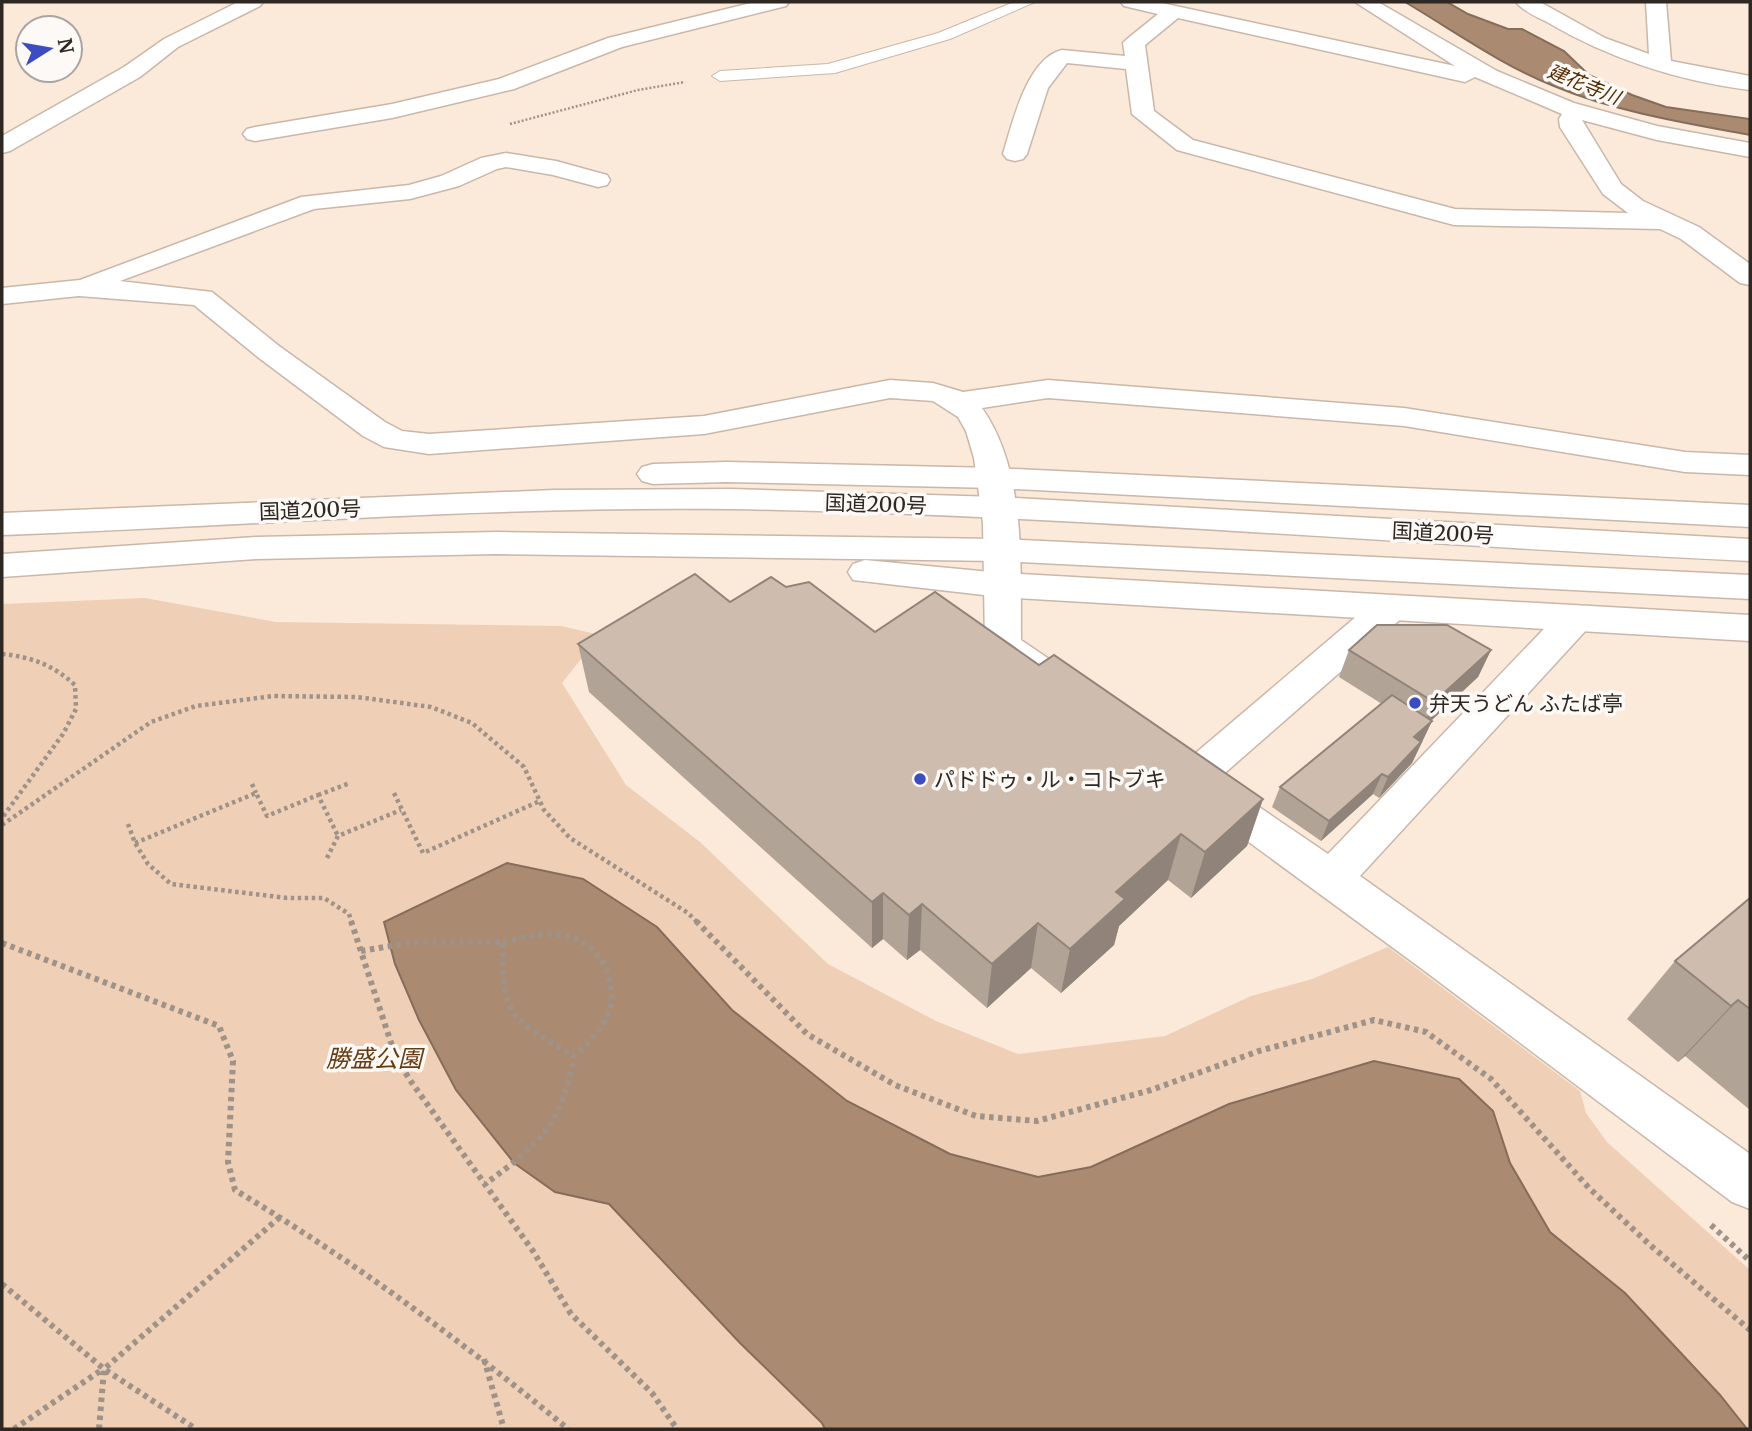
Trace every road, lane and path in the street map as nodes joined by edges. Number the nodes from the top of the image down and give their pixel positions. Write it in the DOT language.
graph roads {
  1 [pos="253,2"];
  2 [pos="779,2"];
  3 [pos="1027,2"];
  4 [pos="1131,2"];
  5 [pos="1364,2"];
  6 [pos="1526,2"];
  7 [pos="1656,2"];
  8 [pos="1174,11"];
  9 [pos="1660,63"];
  10 [pos="1137,64"];
  11 [pos="720,76"];
  12 [pos="1750,83"];
  13 [pos="1508,84"];
  14 [pos="1576,111"];
  15 [pos="254,134"];
  16 [pos="2,146"];
  17 [pos="1750,150"];
  18 [pos="1015,154"];
  19 [pos="598,180"];
  20 [pos="1665,221"];
  21 [pos="1750,277"];
  22 [pos="79,288"];
  23 [pos="2,296"];
  24 [pos="960,402"];
  25 [pos="1750,465"];
  26 [pos="996,493"];
  27 [pos="1750,516"];
  28 [pos="2,524"];
  29 [pos="1750,550"];
  30 [pos="41,564"];
  31 [pos="2,566"];
  32 [pos="1000,567"];
  33 [pos="867,572"];
  34 [pos="1750,587"];
  35 [pos="1390,608"];
  36 [pos="1576,618"];
  37 [pos="976,627"];
  38 [pos="1750,628"];
  39 [pos="2,654"];
  40 [pos="1069,692"];
  41 [pos="252,783"];
  42 [pos="350,783"];
  43 [pos="256,793"];
  44 [pos="394,793"];
  45 [pos="318,795"];
  46 [pos="540,801"];
  47 [pos="401,810"];
  48 [pos="2,818"];
  49 [pos="128,824"];
  50 [pos="2,825"];
  51 [pos="338,836"];
  52 [pos="135,844"];
  53 [pos="327,858"];
  54 [pos="1331,879"];
  55 [pos="503,942"];
  56 [pos="2,943"];
  57 [pos="361,951"];
  58 [pos="574,1056"];
  59 [pos="485,1184"];
  60 [pos="1750,1184"];
  61 [pos="280,1217"];
  62 [pos="2,1284"];
  63 [pos="1750,1330"];
  64 [pos="483,1358"];
  65 [pos="104,1369"];
  66 [pos="14,1429"];
  67 [pos="99,1429"];
  68 [pos="196,1429"];
  69 [pos="504,1429"];
  70 [pos="568,1429"];
  71 [pos="677,1429"];
  1 -- 16 [label="main road"];
  2 -- 15 [label="main road"];
  3 -- 11 [label="lane"];
  4 -- 8 [label="main road"];
  5 -- 13 [label="main road"];
  6 -- 9 [label="main road"];
  7 -- 9 [label="main road"];
  8 -- 10 [label="main road"];
  8 -- 13 [label="main road"];
  9 -- 12 [label="main road"];
  10 -- 18 [label="main road"];
  10 -- 20 [label="main road"];
  13 -- 14 [label="main road"];
  14 -- 17 [label="main road"];
  14 -- 20 [label="main road"];
  19 -- 22 [label="main road"];
  20 -- 21 [label="main road"];
  22 -- 23 [label="main road"];
  22 -- 24 [label="main road"];
  24 -- 25 [label="main road"];
  24 -- 26 [label="main road"];
  26 -- 27 [label="main road"];
  26 -- 28 [label="main road, 国道200号"];
  26 -- 29 [label="main road, 国道200号"];
  26 -- 32 [label="main road"];
  30 -- 31 [label="main road, 国道200号"];
  30 -- 32 [label="main road, 国道200号"];
  30 -- 33 [label="main road"];
  32 -- 33 [label="main road"];
  32 -- 34 [label="main road, 国道200号"];
  32 -- 35 [label="main road"];
  32 -- 37 [label="main road"];
  33 -- 37 [label="main road"];
  35 -- 36 [label="main road"];
  35 -- 54 [label="main road"];
  36 -- 38 [label="main road"];
  36 -- 54 [label="main road"];
  37 -- 40 [label="main road"];
  39 -- 48 [label="path"];
  41 -- 43 [label="path"];
  42 -- 45 [label="path"];
  43 -- 45 [label="path"];
  43 -- 52 [label="path"];
  44 -- 47 [label="path"];
  45 -- 51 [label="path"];
  46 -- 47 [label="path"];
  46 -- 50 [label="path"];
  46 -- 63 [label="path"];
  47 -- 51 [label="path"];
  49 -- 52 [label="path"];
  51 -- 53 [label="path"];
  52 -- 57 [label="path"];
  54 -- 60 [label="main road"];
  55 -- 57 [label="path"];
  55 -- 58 [label="path"];
  55 -- 58 [label="path"];
  56 -- 61 [label="path"];
  57 -- 59 [label="path"];
  58 -- 59 [label="path"];
  59 -- 71 [label="path"];
  61 -- 64 [label="path"];
  61 -- 65 [label="path"];
  62 -- 65 [label="path"];
  64 -- 69 [label="path"];
  64 -- 70 [label="path"];
  65 -- 66 [label="path"];
  65 -- 67 [label="path"];
  65 -- 68 [label="path"];
}
